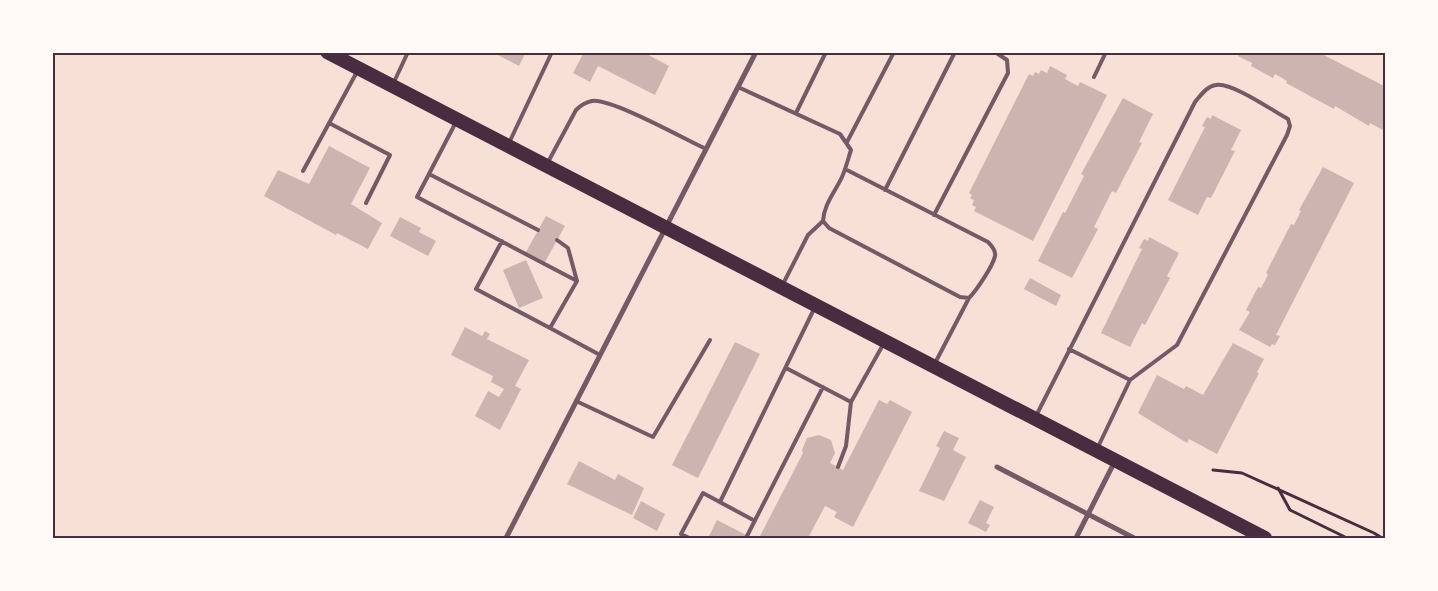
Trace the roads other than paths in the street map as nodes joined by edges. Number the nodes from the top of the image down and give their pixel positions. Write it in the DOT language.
graph roads {
  1 [pos="327,52"];
  2 [pos="408,52"];
  3 [pos="552,52"];
  4 [pos="756,52"];
  5 [pos="826,52"];
  6 [pos="894,52"];
  7 [pos="955,52"];
  8 [pos="995,52"];
  9 [pos="1106,52"];
  10 [pos="359,69"];
  11 [pos="1094,77"];
  12 [pos="392,86"];
  13 [pos="738,87"];
  14 [pos="796,114"];
  15 [pos="458,120"];
  16 [pos="329,123"];
  17 [pos="847,142"];
  18 [pos="508,146"];
  19 [pos="706,149"];
  20 [pos="546,166"];
  21 [pos="845,169"];
  22 [pos="303,171"];
  23 [pos="429,174"];
  24 [pos="885,190"];
  25 [pos="366,203"];
  26 [pos="934,214"];
  27 [pos="823,221"];
  28 [pos="665,227"];
  29 [pos="538,230"];
  30 [pos="557,240"];
  31 [pos="502,241"];
  32 [pos="577,281"];
  33 [pos="781,287"];
  34 [pos="969,298"];
  35 [pos="816,305"];
  36 [pos="550,328"];
  37 [pos="710,340"];
  38 [pos="885,341"];
  39 [pos="1069,349"];
  40 [pos="600,355"];
  41 [pos="934,366"];
  42 [pos="786,368"];
  43 [pos="1130,380"];
  44 [pos="823,387"];
  45 [pos="576,401"];
  46 [pos="851,402"];
  47 [pos="1035,418"];
  48 [pos="1096,450"];
  49 [pos="1115,460"];
  50 [pos="838,467"];
  51 [pos="997,467"];
  52 [pos="720,502"];
  53 [pos="1088,514"];
  54 [pos="755,521"];
  55 [pos="747,536"];
  56 [pos="506,538"];
  57 [pos="689,538"];
  58 [pos="1076,538"];
  59 [pos="1134,538"];
  60 [pos="1265,538"];
  1 -- 10 [label="highway"];
  2 -- 12 [label="lane"];
  3 -- 18 [label="lane"];
  4 -- 13 [label="street"];
  5 -- 14 [label="lane"];
  6 -- 17 [label="lane"];
  7 -- 24 [label="lane"];
  8 -- 26 [label="lane"];
  9 -- 11 [label="lane"];
  10 -- 12 [label="highway"];
  10 -- 16 [label="lane"];
  12 -- 15 [label="highway"];
  13 -- 14 [label="lane"];
  13 -- 19 [label="street"];
  14 -- 17 [label="lane"];
  15 -- 18 [label="highway"];
  15 -- 23 [label="lane"];
  16 -- 22 [label="lane"];
  16 -- 25 [label="lane"];
  17 -- 21 [label="lane"];
  18 -- 20 [label="highway"];
  19 -- 20 [label="lane"];
  19 -- 28 [label="street"];
  20 -- 28 [label="highway"];
  21 -- 24 [label="lane"];
  21 -- 27 [label="lane"];
  23 -- 29 [label="lane"];
  23 -- 31 [label="lane"];
  24 -- 26 [label="lane"];
  26 -- 34 [label="lane"];
  27 -- 33 [label="lane"];
  27 -- 34 [label="lane"];
  28 -- 33 [label="highway"];
  28 -- 40 [label="street"];
  30 -- 32 [label="lane"];
  31 -- 32 [label="lane"];
  31 -- 36 [label="lane"];
  32 -- 36 [label="lane"];
  33 -- 35 [label="highway"];
  34 -- 41 [label="lane"];
  35 -- 38 [label="highway"];
  35 -- 42 [label="lane"];
  36 -- 40 [label="lane"];
  37 -- 45 [label="lane"];
  38 -- 41 [label="highway"];
  38 -- 46 [label="lane"];
  39 -- 43 [label="lane"];
  39 -- 43 [label="lane"];
  39 -- 47 [label="lane"];
  40 -- 45 [label="street"];
  41 -- 47 [label="highway"];
  42 -- 44 [label="lane"];
  42 -- 52 [label="lane"];
  43 -- 48 [label="lane"];
  44 -- 46 [label="lane"];
  44 -- 54 [label="lane"];
  45 -- 56 [label="street"];
  46 -- 50 [label="lane"];
  47 -- 48 [label="highway"];
  48 -- 49 [label="highway"];
  49 -- 53 [label="street"];
  49 -- 60 [label="highway"];
  51 -- 53 [label="street"];
  52 -- 54 [label="lane"];
  52 -- 57 [label="lane"];
  53 -- 58 [label="street"];
  53 -- 59 [label="street"];
  54 -- 55 [label="lane"];
}
